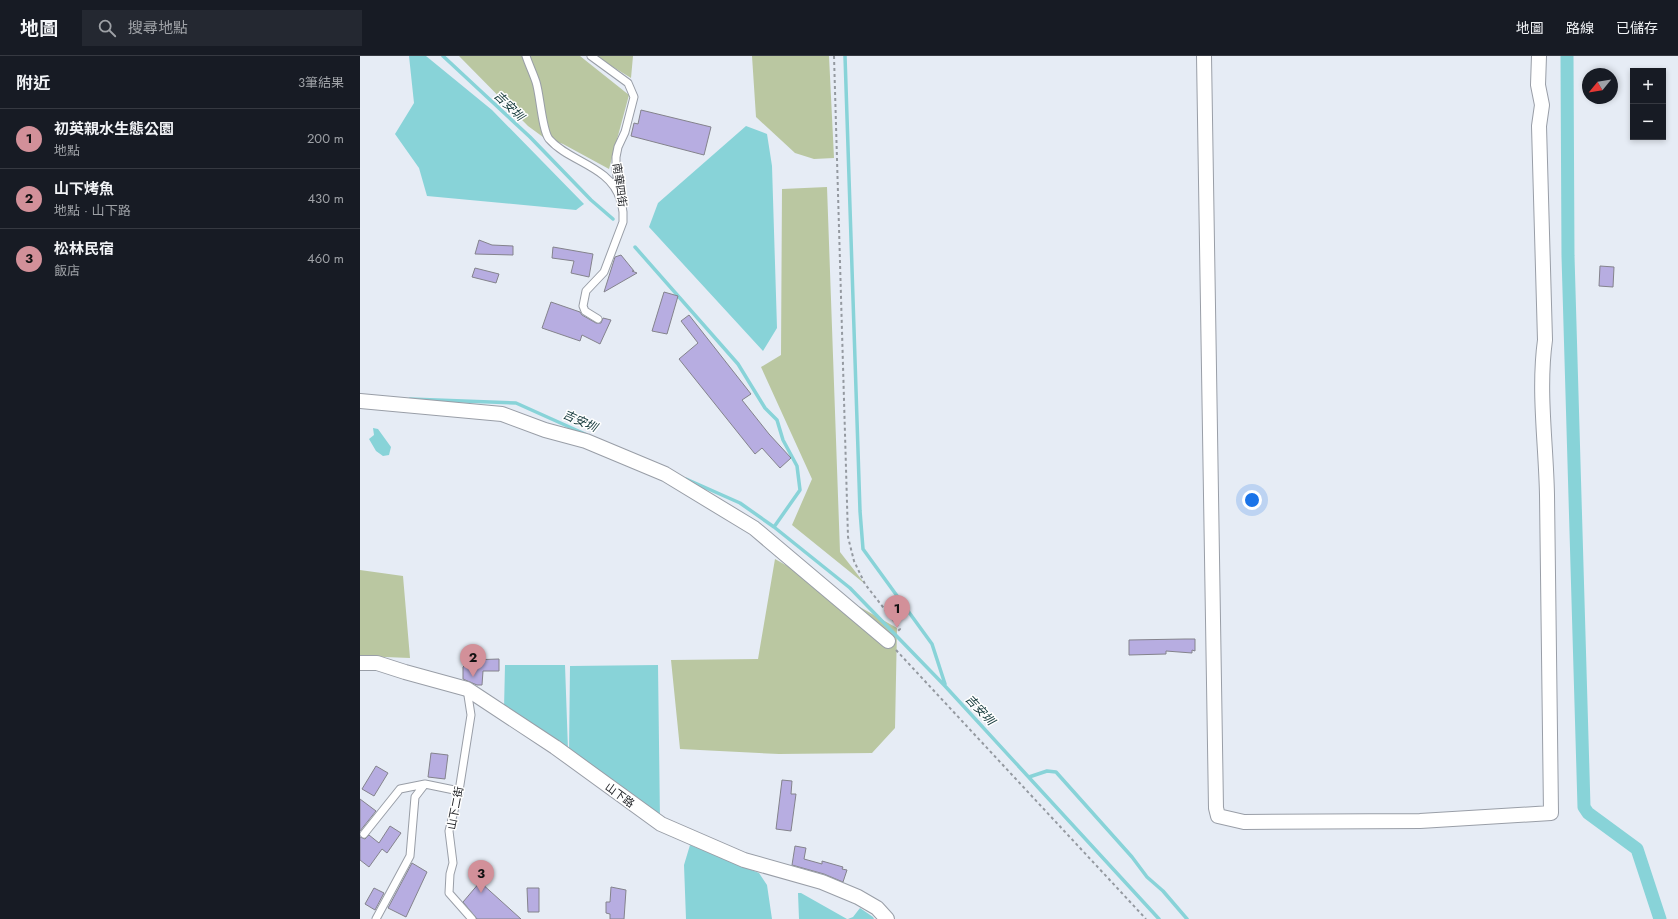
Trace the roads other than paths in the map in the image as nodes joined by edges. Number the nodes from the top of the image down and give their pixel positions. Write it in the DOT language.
graph roads {
  1 [pos="526,56"];
  2 [pos="591,56"];
  3 [pos="1204,56"];
  4 [pos="1539,56"];
  5 [pos="623,212"];
  6 [pos="598,319"];
  7 [pos="360,401"];
  8 [pos="888,641"];
  9 [pos="360,663"];
  10 [pos="467,689"];
  11 [pos="425,784"];
  12 [pos="459,791"];
  13 [pos="364,834"];
  14 [pos="376,919"];
  15 [pos="472,919"];
  16 [pos="887,919"];
  1 -- 5 [label="lane"];
  2 -- 5 [label="lane, 南華四街"];
  3 -- 4 [label="street"];
  5 -- 6 [label="lane, 南華四街"];
  7 -- 8 [label="street"];
  9 -- 10 [label="street, 山下路"];
  10 -- 12 [label="lane, 山下二街"];
  10 -- 16 [label="street, 山下路"];
  11 -- 12 [label="lane"];
  11 -- 13 [label="lane"];
  11 -- 14 [label="lane"];
  12 -- 15 [label="lane, 山下二街"];
}
